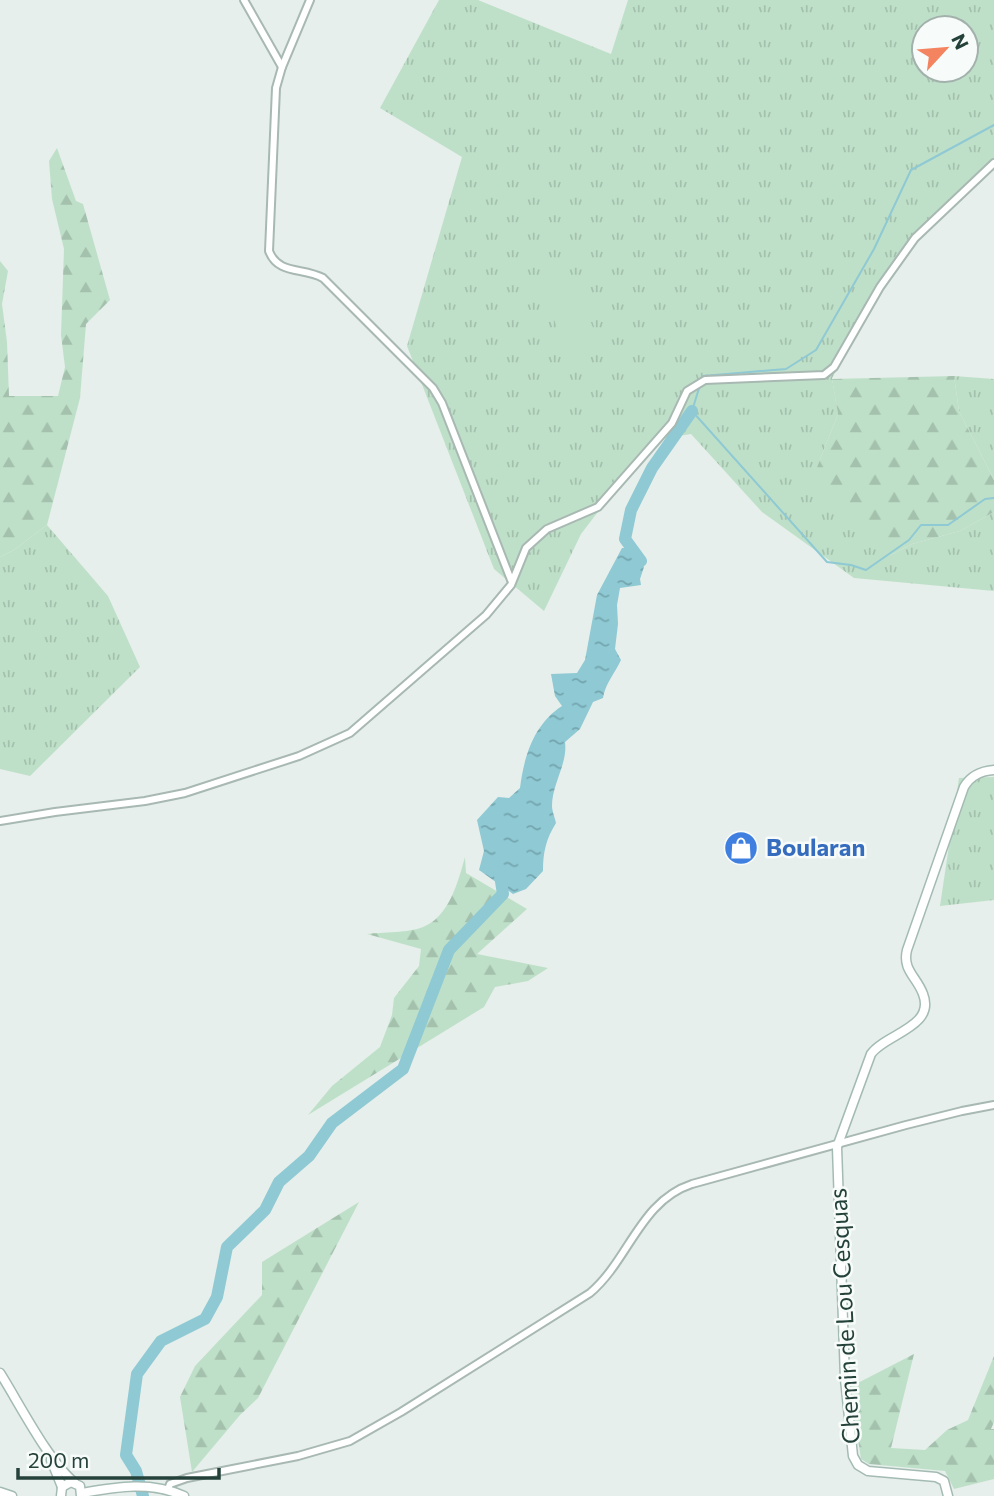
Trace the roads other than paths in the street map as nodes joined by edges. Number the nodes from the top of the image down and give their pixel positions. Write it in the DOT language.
graph roads {
  1 [pos="244,0"];
  2 [pos="310,0"];
  3 [pos="282,67"];
  4 [pos="994,163"];
  5 [pos="512,582"];
  6 [pos="994,770"];
  7 [pos="0,821"];
  8 [pos="994,1105"];
  9 [pos="839,1144"];
  10 [pos="0,1373"];
  11 [pos="45,1445"];
  12 [pos="74,1482"];
  13 [pos="169,1489"];
  14 [pos="61,1491"];
  15 [pos="0,1492"];
  16 [pos="82,1494"];
  17 [pos="51,1495"];
  18 [pos="12,1496"];
  19 [pos="184,1496"];
  20 [pos="948,1496"];
  1 -- 3 [label="street"];
  2 -- 3 [label="street"];
  3 -- 5 [label="street"];
  4 -- 5 [label="street"];
  5 -- 7 [label="street"];
  6 -- 9 [label="street"];
  8 -- 9 [label="street"];
  9 -- 13 [label="street"];
  9 -- 20 [label="street, Chemin de Lou Cesquas"];
  10 -- 11 [label="street"];
  11 -- 12 [label="street"];
  11 -- 14 [label="street"];
  12 -- 14 [label="street"];
  12 -- 16 [label="street"];
  13 -- 16 [label="street"];
  13 -- 19 [label="street"];
  14 -- 17 [label="street"];
  15 -- 18 [label="street"];
}
